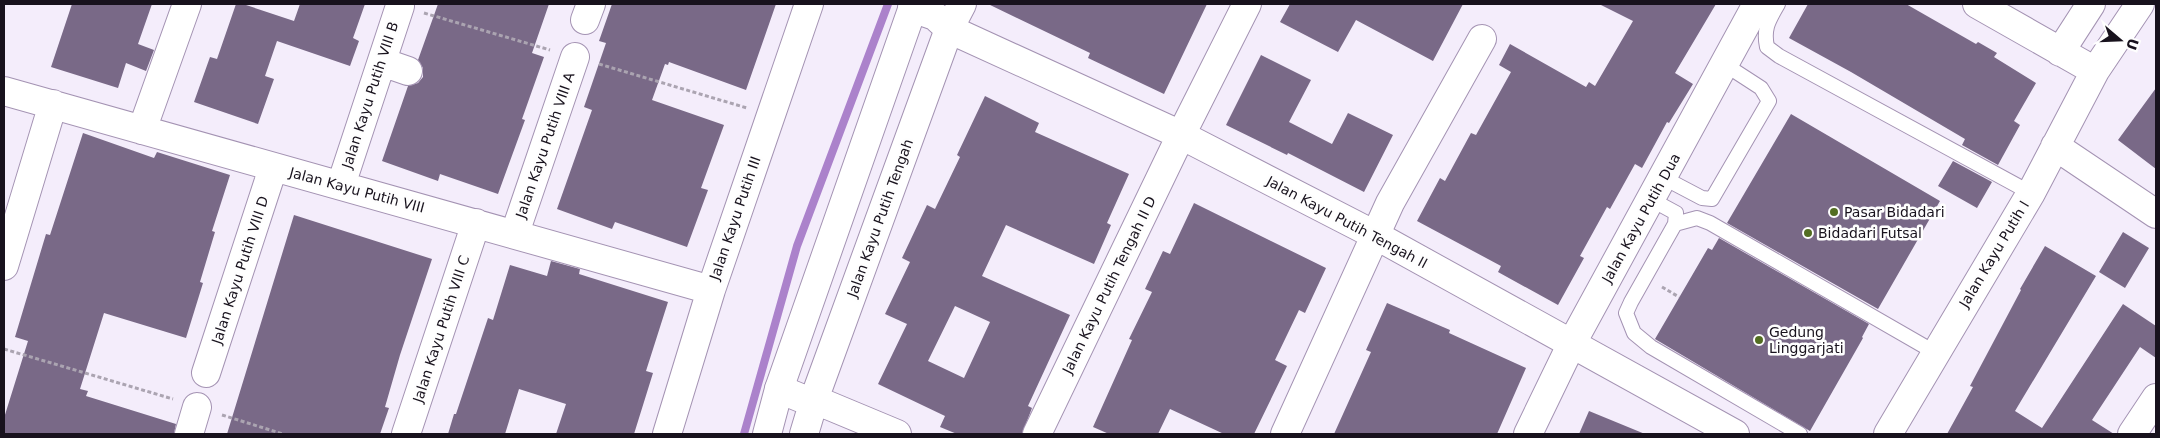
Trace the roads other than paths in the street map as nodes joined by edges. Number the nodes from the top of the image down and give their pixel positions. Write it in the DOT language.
graph roads {
  1 [pos="187,4"];
  2 [pos="809,4"];
  3 [pos="962,4"];
  4 [pos="1247,4"];
  5 [pos="1757,4"];
  6 [pos="1778,4"];
  7 [pos="1977,4"];
  8 [pos="2091,4"];
  9 [pos="2140,4"];
  10 [pos="400,6"];
  11 [pos="911,10"];
  12 [pos="950,29"];
  13 [pos="1482,39"];
  14 [pos="2060,52"];
  15 [pos="575,57"];
  16 [pos="382,62"];
  17 [pos="1724,64"];
  18 [pos="408,71"];
  19 [pos="2096,71"];
  20 [pos="4,91"];
  21 [pos="53,104"];
  22 [pos="142,130"];
  23 [pos="1181,135"];
  24 [pos="2055,146"];
  25 [pos="273,168"];
  26 [pos="341,184"];
  27 [pos="1658,189"];
  28 [pos="2031,193"];
  29 [pos="2156,214"];
  30 [pos="476,223"];
  31 [pos="1675,224"];
  32 [pos="515,234"];
  33 [pos="1375,234"];
  34 [pos="4,266"];
  35 [pos="711,290"];
  36 [pos="1572,343"];
  37 [pos="1936,353"];
  38 [pos="206,373"];
  39 [pos="781,384"];
  40 [pos="2156,398"];
  41 [pos="818,400"];
  42 [pos="198,407"];
  43 [pos="1721,430"];
  44 [pos="189,434"];
  45 [pos="406,434"];
  46 [pos="667,434"];
  47 [pos="767,434"];
  48 [pos="804,434"];
  49 [pos="897,434"];
  50 [pos="1037,434"];
  51 [pos="1285,434"];
  52 [pos="1528,434"];
  53 [pos="1800,434"];
  54 [pos="1888,434"];
  55 [pos="2132,434"];
  1 -- 22 [label="street"];
  2 -- 35 [label="street, Jalan Kayu Putih III"];
  3 -- 12 [label="street, Jalan Kayu Putih Tengah"];
  4 -- 23 [label="street, Jalan Kayu Putih Tengah II D"];
  5 -- 17 [label="street, Jalan Kayu Putih Dua"];
  6 -- 28 [label="lane"];
  7 -- 14 [label="street"];
  8 -- 14 [label="street"];
  9 -- 19 [label="street, Jalan Kayu Putih I"];
  10 -- 16 [label="street, Jalan Kayu Putih VIII B"];
  11 -- 12 [label="street, Jalan Kayu Putih Tengah II"];
  11 -- 39 [label="street"];
  12 -- 23 [label="street, Jalan Kayu Putih Tengah II"];
  12 -- 41 [label="street, Jalan Kayu Putih Tengah"];
  13 -- 33 [label="street"];
  14 -- 19 [label="street"];
  15 -- 32 [label="street, Jalan Kayu Putih VIII A"];
  16 -- 18 [label="street"];
  16 -- 26 [label="street, Jalan Kayu Putih VIII B"];
  17 -- 27 [label="street, Jalan Kayu Putih Dua"];
  17 -- 27 [label="lane"];
  19 -- 24 [label="street, Jalan Kayu Putih I"];
  20 -- 21 [label="street, Jalan Kayu Putih VIII"];
  21 -- 22 [label="street, Jalan Kayu Putih VIII"];
  21 -- 34 [label="street"];
  22 -- 25 [label="street, Jalan Kayu Putih VIII"];
  23 -- 33 [label="street, Jalan Kayu Putih Tengah II"];
  23 -- 50 [label="street, Jalan Kayu Putih Tengah II D"];
  24 -- 28 [label="street, Jalan Kayu Putih I"];
  24 -- 29 [label="street"];
  25 -- 26 [label="street, Jalan Kayu Putih VIII"];
  25 -- 38 [label="street, Jalan Kayu Putih VIII D"];
  26 -- 30 [label="street, Jalan Kayu Putih VIII"];
  27 -- 31 [label="lane"];
  27 -- 36 [label="street, Jalan Kayu Putih Dua"];
  28 -- 37 [label="street, Jalan Kayu Putih I"];
  30 -- 32 [label="street, Jalan Kayu Putih VIII"];
  30 -- 45 [label="street, Jalan Kayu Putih VIII C"];
  31 -- 37 [label="lane"];
  31 -- 53 [label="lane"];
  32 -- 35 [label="street, Jalan Kayu Putih VIII"];
  33 -- 36 [label="street, Jalan Kayu Putih Tengah II"];
  33 -- 51 [label="street"];
  35 -- 46 [label="street, Jalan Kayu Putih III"];
  36 -- 43 [label="street, Jalan Kayu Putih Tengah II"];
  36 -- 52 [label="street, Jalan Kayu Putih Dua"];
  37 -- 54 [label="street, Jalan Kayu Putih I"];
  39 -- 41 [label="street"];
  39 -- 47 [label="street"];
  40 -- 55 [label="street"];
  41 -- 48 [label="street, Jalan Kayu Putih Tengah"];
  41 -- 49 [label="street"];
  42 -- 44 [label="street"];
}
